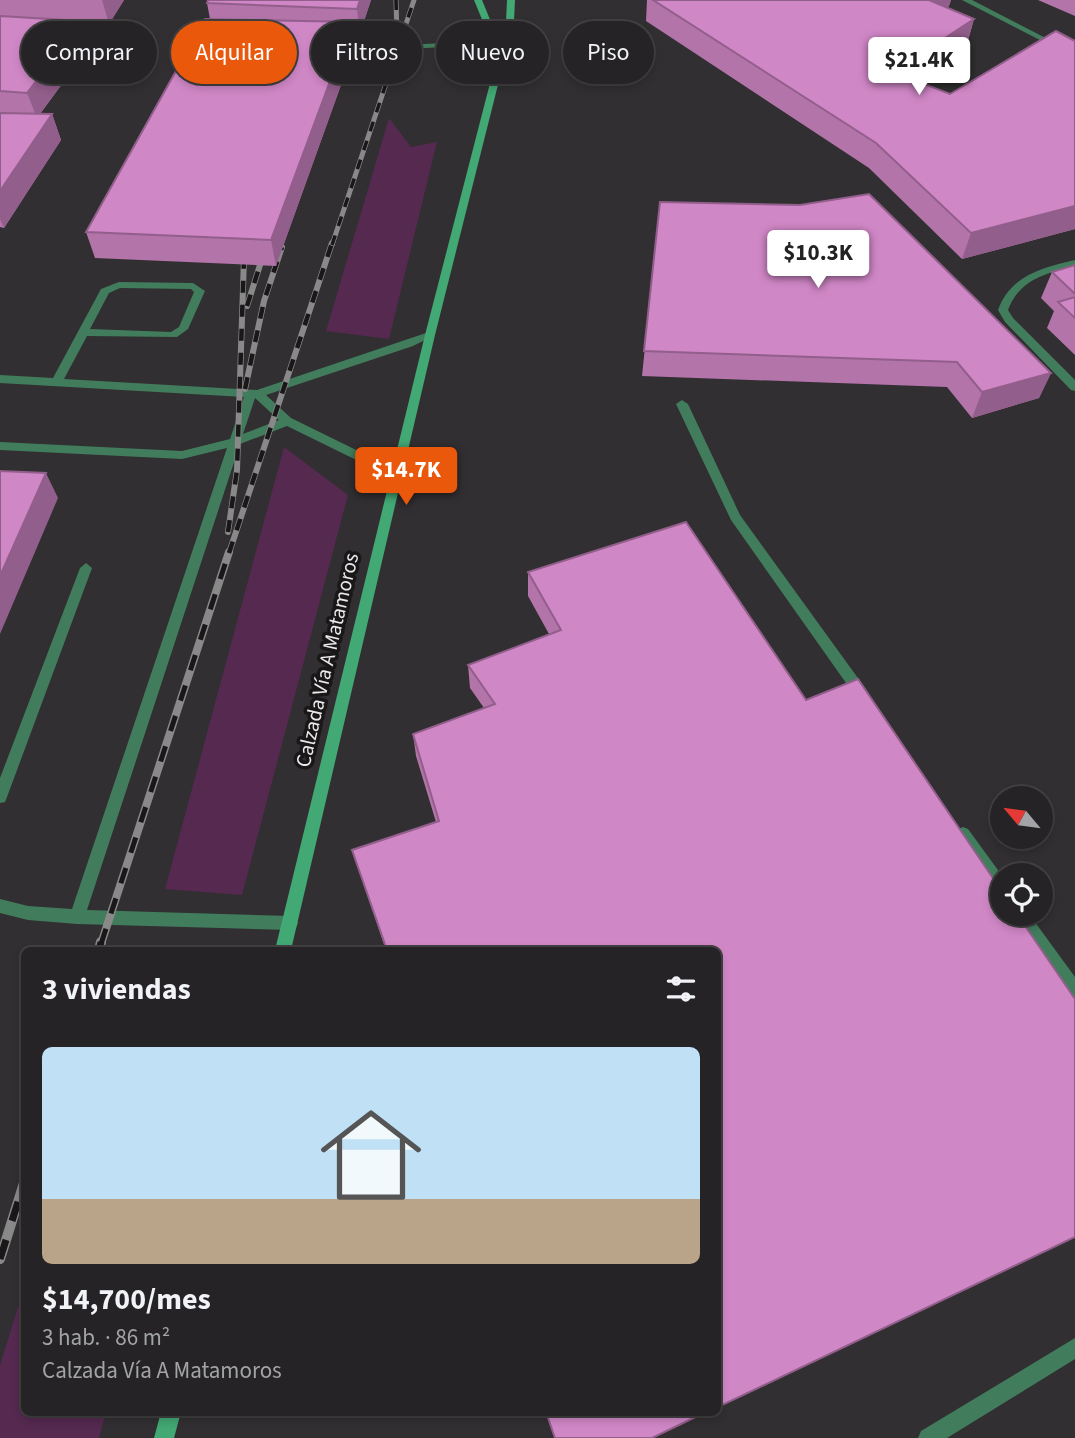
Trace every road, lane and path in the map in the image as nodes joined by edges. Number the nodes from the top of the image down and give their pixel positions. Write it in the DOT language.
graph roads {
  1 [pos="478,0"];
  2 [pos="511,0"];
  3 [pos="966,0"];
  4 [pos="488,21"];
  5 [pos="510,21"];
  6 [pos="1075,56"];
  7 [pos="493,84"];
  8 [pos="1075,263"];
  9 [pos="83,332"];
  10 [pos="430,335"];
  11 [pos="0,379"];
  12 [pos="56,383"];
  13 [pos="1075,387"];
  14 [pos="255,394"];
  15 [pos="682,404"];
  16 [pos="287,421"];
  17 [pos="235,442"];
  18 [pos="0,446"];
  19 [pos="397,475"];
  20 [pos="86,568"];
  21 [pos="873,709"];
  22 [pos="0,797"];
  23 [pos="954,822"];
  24 [pos="990,872"];
  25 [pos="0,906"];
  26 [pos="77,917"];
  27 [pos="290,923"];
  28 [pos="1029,926"];
  29 [pos="284,947"];
  30 [pos="1075,991"];
  31 [pos="1075,1348"];
  32 [pos="170,1416"];
  33 [pos="164,1438"];
  34 [pos="928,1438"];
  1 -- 4 [label="street"];
  2 -- 5 [label="street, Calzada Vía A Matamoros"];
  3 -- 6 [label="street"];
  7 -- 10 [label="street, Calzada Vía A Matamoros"];
  8 -- 13 [label="street"];
  9 -- 9 [label="street"];
  9 -- 12 [label="street"];
  10 -- 14 [label="street"];
  10 -- 19 [label="street, Calzada Vía A Matamoros"];
  11 -- 12 [label="street"];
  12 -- 14 [label="street"];
  14 -- 16 [label="street"];
  14 -- 17 [label="street"];
  15 -- 21 [label="street"];
  16 -- 17 [label="street"];
  16 -- 19 [label="street"];
  17 -- 18 [label="street"];
  17 -- 26 [label="street"];
  19 -- 27 [label="street, Calzada Vía A Matamoros"];
  20 -- 22 [label="street"];
  23 -- 24 [label="street"];
  25 -- 26 [label="street"];
  26 -- 27 [label="street"];
  27 -- 29 [label="street, Calzada Vía A Matamoros"];
  28 -- 30 [label="street"];
  31 -- 34 [label="street"];
  32 -- 33 [label="street"];
}
